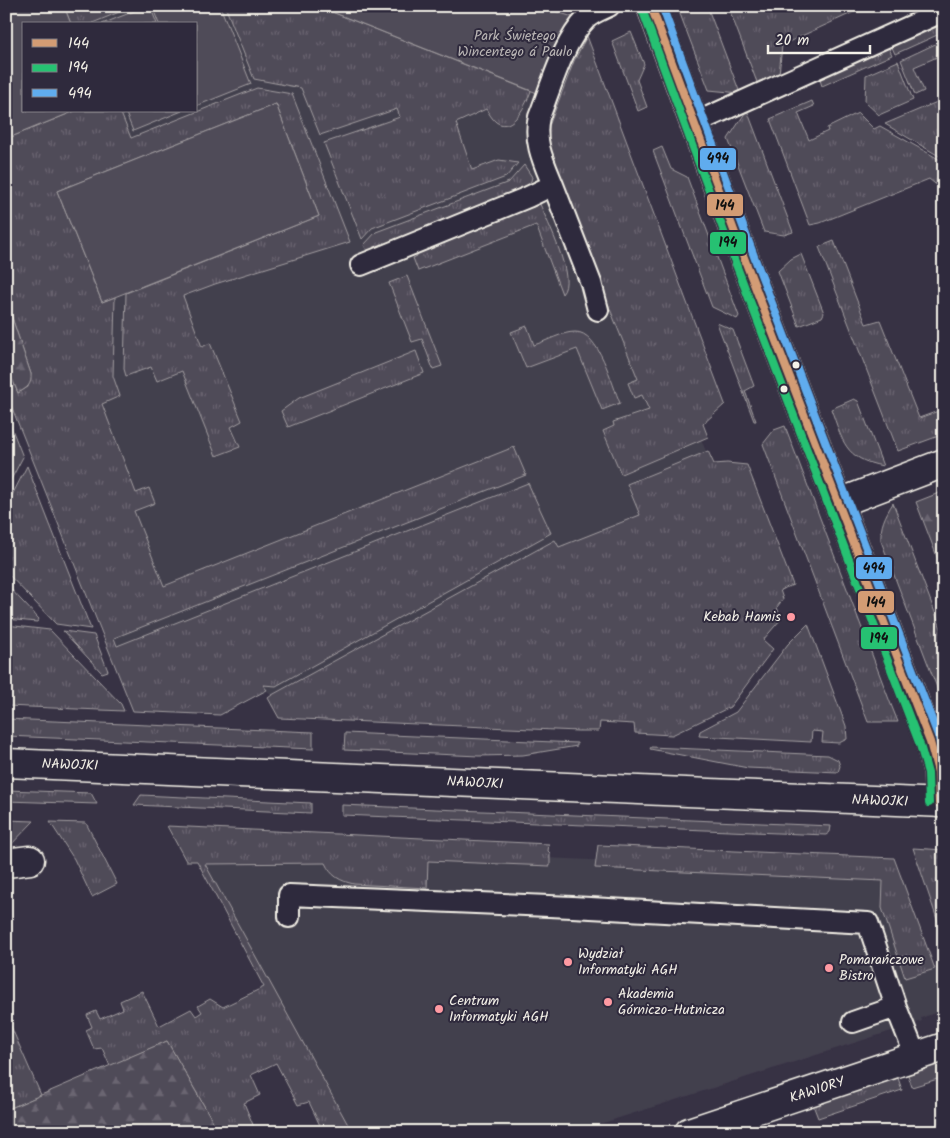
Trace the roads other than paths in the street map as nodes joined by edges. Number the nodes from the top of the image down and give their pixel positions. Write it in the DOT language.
graph roads {
  1 [pos="609,6"];
  2 [pos="651,6"];
  3 [pos="944,11"];
  4 [pos="695,123"];
  5 [pos="552,185"];
  6 [pos="361,265"];
  7 [pos="598,310"];
  8 [pos="944,463"];
  9 [pos="839,504"];
  10 [pos="6,763"];
  11 [pos="942,803"];
  12 [pos="289,917"];
  13 [pos="896,1007"];
  14 [pos="853,1022"];
  15 [pos="944,1047"];
  16 [pos="916,1057"];
  17 [pos="689,1132"];
  1 -- 5 [label="lane"];
  2 -- 4 [label="street"];
  3 -- 4 [label="lane"];
  4 -- 9 [label="street"];
  5 -- 6 [label="lane"];
  5 -- 7 [label="lane"];
  8 -- 9 [label="street"];
  9 -- 11 [label="street"];
  10 -- 11 [label="street, NAWOJKI"];
  12 -- 13 [label="lane"];
  13 -- 14 [label="lane"];
  13 -- 16 [label="lane"];
  15 -- 16 [label="street, KAWIORY"];
  16 -- 17 [label="street, KAWIORY"];
}
